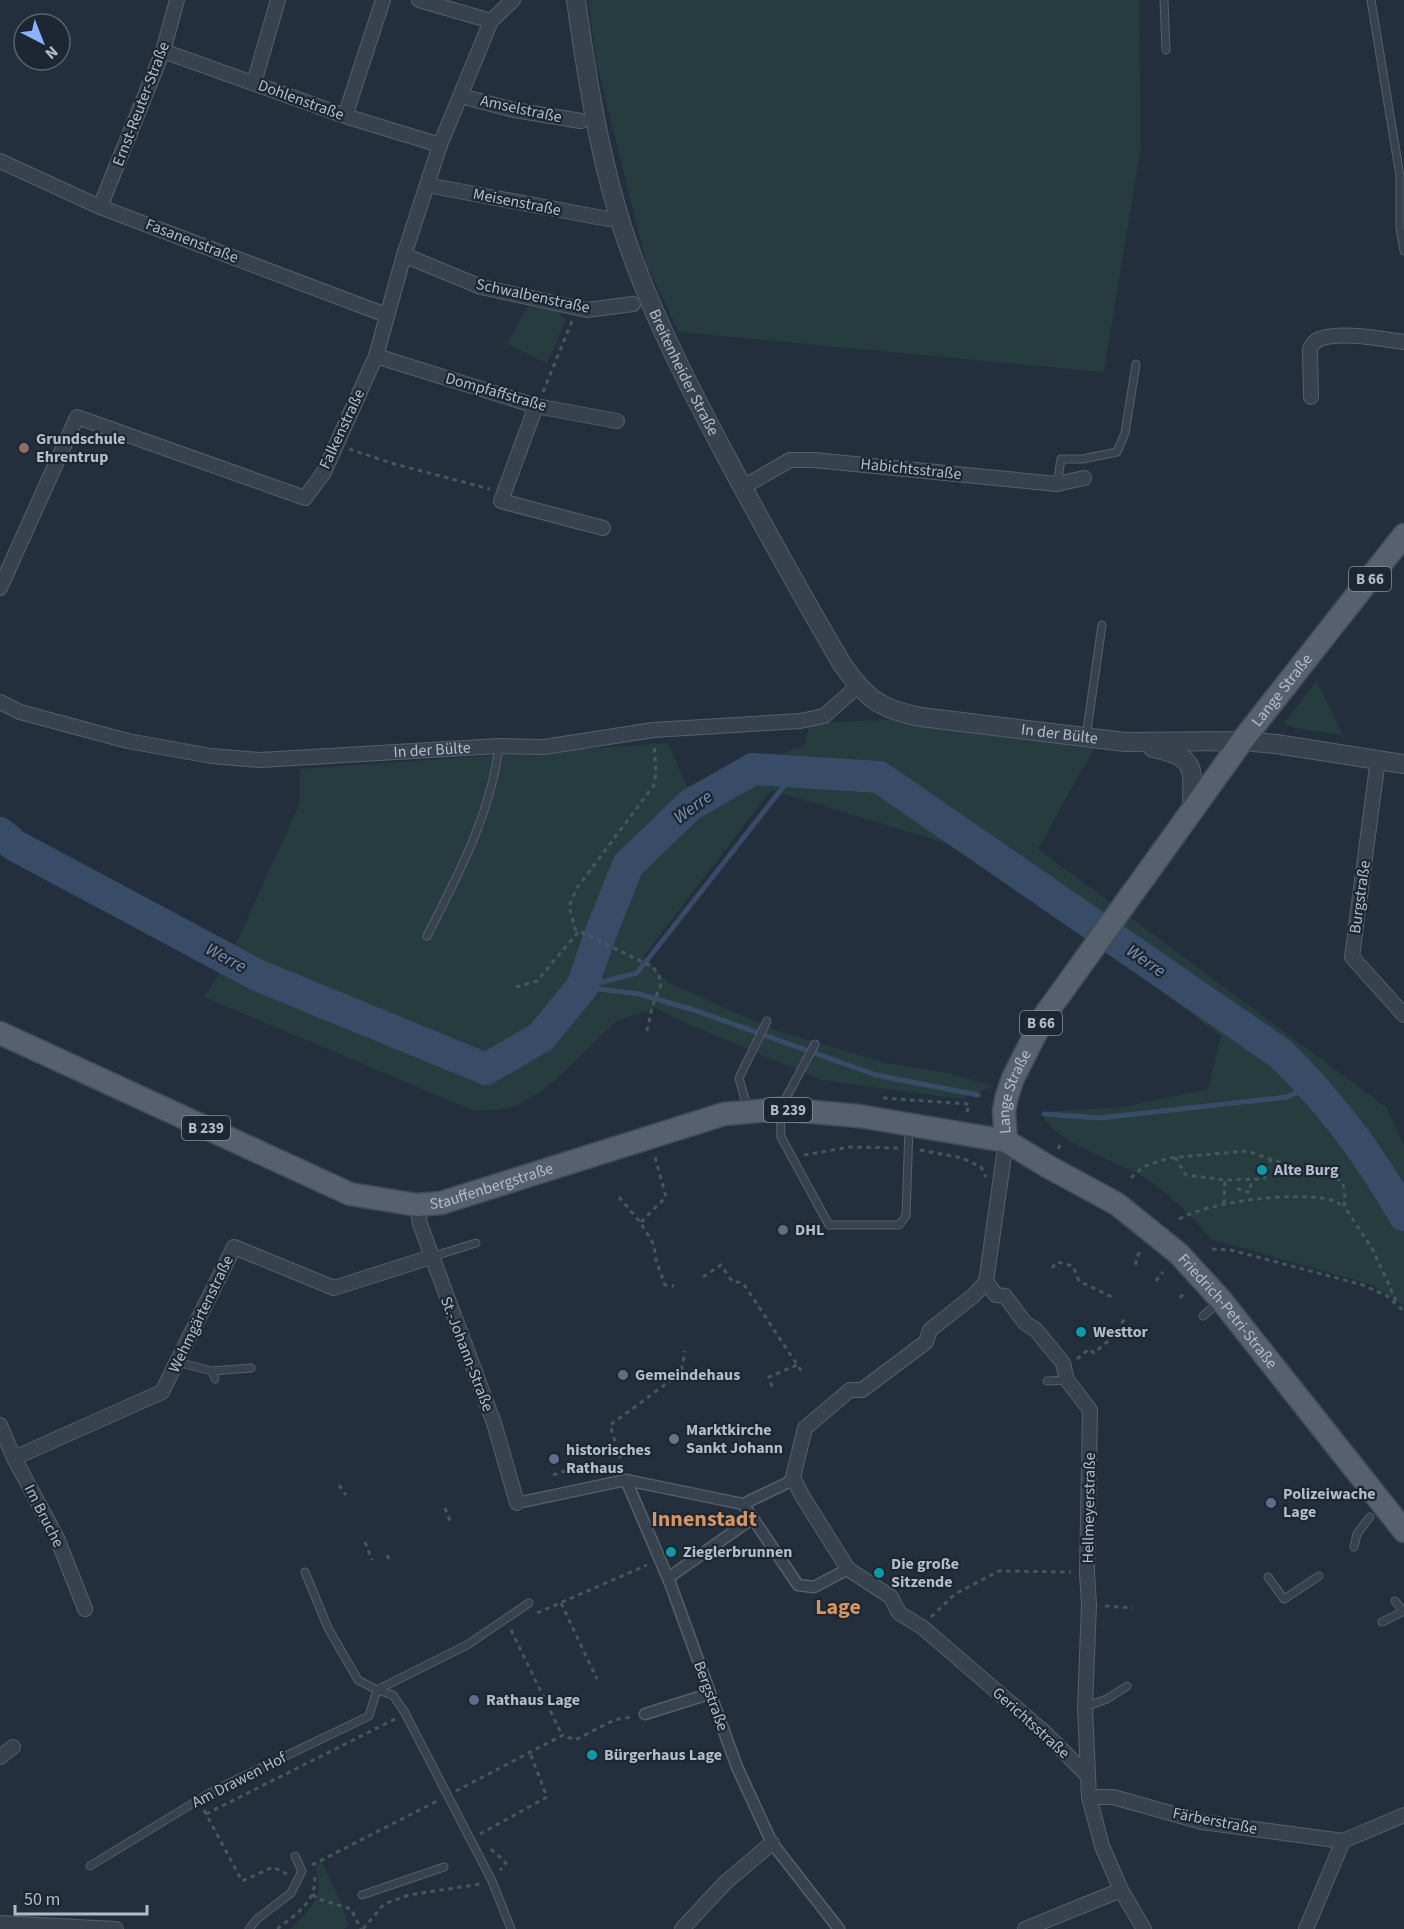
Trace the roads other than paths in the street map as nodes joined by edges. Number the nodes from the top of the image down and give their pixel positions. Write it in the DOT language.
graph roads {
  1 [pos="177,0"];
  2 [pos="278,0"];
  3 [pos="383,0"];
  4 [pos="418,0"];
  5 [pos="513,0"];
  6 [pos="576,0"];
  7 [pos="1164,0"];
  8 [pos="1371,0"];
  9 [pos="491,21"];
  10 [pos="163,51"];
  11 [pos="1166,51"];
  12 [pos="254,83"];
  13 [pos="461,96"];
  14 [pos="345,116"];
  15 [pos="581,121"];
  16 [pos="441,145"];
  17 [pos="0,161"];
  18 [pos="427,185"];
  19 [pos="1402,203"];
  20 [pos="100,207"];
  21 [pos="608,219"];
  22 [pos="1404,251"];
  23 [pos="404,255"];
  24 [pos="633,304"];
  25 [pos="386,315"];
  26 [pos="1404,342"];
  27 [pos="376,356"];
  28 [pos="1136,364"];
  29 [pos="1311,397"];
  30 [pos="537,406"];
  31 [pos="617,421"];
  32 [pos="1084,478"];
  33 [pos="1057,484"];
  34 [pos="743,487"];
  35 [pos="603,528"];
  36 [pos="1404,535"];
  37 [pos="0,588"];
  38 [pos="1102,625"];
  39 [pos="858,686"];
  40 [pos="0,702"];
  41 [pos="881,704"];
  42 [pos="1086,737"];
  43 [pos="1242,741"];
  44 [pos="1125,742"];
  45 [pos="499,746"];
  46 [pos="1378,759"];
  47 [pos="1404,764"];
  48 [pos="1192,809"];
  49 [pos="427,936"];
  50 [pos="1404,1014"];
  51 [pos="767,1021"];
  52 [pos="0,1033"];
  53 [pos="815,1044"];
  54 [pos="780,1109"];
  55 [pos="747,1111"];
  56 [pos="910,1124"];
  57 [pos="1006,1141"];
  58 [pos="417,1205"];
  59 [pos="477,1243"];
  60 [pos="431,1257"];
  61 [pos="986,1281"];
  62 [pos="1221,1300"];
  63 [pos="1203,1316"];
  64 [pos="177,1362"];
  65 [pos="251,1368"];
  66 [pos="212,1371"];
  67 [pos="1066,1375"];
  68 [pos="215,1379"];
  69 [pos="1047,1381"];
  70 [pos="0,1425"];
  71 [pos="14,1458"];
  72 [pos="793,1477"];
  73 [pos="626,1480"];
  74 [pos="517,1503"];
  75 [pos="743,1504"];
  76 [pos="1370,1517"];
  77 [pos="755,1521"];
  78 [pos="1404,1531"];
  79 [pos="1354,1547"];
  80 [pos="848,1569"];
  81 [pos="305,1572"];
  82 [pos="1319,1576"];
  83 [pos="1268,1577"];
  84 [pos="668,1578"];
  85 [pos="1395,1600"];
  86 [pos="529,1603"];
  87 [pos="85,1609"];
  88 [pos="1403,1611"];
  89 [pos="1382,1623"];
  90 [pos="1127,1686"];
  91 [pos="377,1690"];
  92 [pos="709,1694"];
  93 [pos="1085,1707"];
  94 [pos="645,1714"];
  95 [pos="13,1747"];
  96 [pos="0,1757"];
  97 [pos="1087,1775"];
  98 [pos="1089,1797"];
  99 [pos="1404,1815"];
  100 [pos="1343,1842"];
  101 [pos="772,1843"];
  102 [pos="295,1856"];
  103 [pos="90,1866"];
  104 [pos="444,1868"];
  105 [pos="1121,1890"];
  106 [pos="362,1895"];
  107 [pos="0,1923"];
  108 [pos="116,1929"];
  109 [pos="249,1929"];
  110 [pos="512,1929"];
  111 [pos="682,1929"];
  112 [pos="839,1929"];
  113 [pos="1025,1929"];
  114 [pos="1144,1929"];
  115 [pos="1306,1929"];
  1 -- 10 [label="street, Ernst-Reuter-Straße"];
  2 -- 12 [label="street"];
  3 -- 14 [label="street"];
  4 -- 9 [label="street"];
  5 -- 9 [label="street"];
  6 -- 34 [label="street, Breitenheider Straße"];
  7 -- 11 [label="lane"];
  8 -- 19 [label="lane"];
  9 -- 13 [label="street, Falkenstraße"];
  10 -- 12 [label="street, Dohlenstraße"];
  10 -- 20 [label="street, Ernst-Reuter-Straße"];
  12 -- 14 [label="street, Dohlenstraße"];
  13 -- 15 [label="street, Amselstraße"];
  13 -- 16 [label="street, Falkenstraße"];
  14 -- 16 [label="street, Dohlenstraße"];
  16 -- 18 [label="street, Falkenstraße"];
  17 -- 20 [label="street, Fasanenstraße"];
  18 -- 21 [label="street, Meisenstraße"];
  18 -- 23 [label="street, Falkenstraße"];
  19 -- 22 [label="lane"];
  20 -- 25 [label="street, Fasanenstraße"];
  23 -- 24 [label="street, Schwalbenstraße"];
  23 -- 25 [label="street, Falkenstraße"];
  25 -- 27 [label="street, Falkenstraße"];
  26 -- 29 [label="street"];
  27 -- 30 [label="street, Dompfaffstraße"];
  27 -- 37 [label="street, Falkenstraße"];
  28 -- 33 [label="lane"];
  30 -- 31 [label="street, Dompfaffstraße"];
  30 -- 35 [label="street"];
  32 -- 33 [label="street, Habichtsstraße"];
  33 -- 34 [label="street, Habichtsstraße"];
  34 -- 39 [label="street, Breitenheider Straße"];
  36 -- 43 [label="main road, Lange Straße / B 66"];
  38 -- 42 [label="lane"];
  39 -- 41 [label="street, Breitenheider Straße"];
  39 -- 45 [label="street, In der Bülte"];
  40 -- 45 [label="street, In der Bülte"];
  41 -- 42 [label="street, In der Bülte"];
  42 -- 44 [label="street, In der Bülte"];
  43 -- 44 [label="street, In der Bülte"];
  43 -- 46 [label="street, In der Bülte"];
  43 -- 48 [label="main road, Lange Straße / B 66"];
  44 -- 48 [label="street"];
  45 -- 49 [label="lane"];
  46 -- 47 [label="street, In der Bülte"];
  46 -- 50 [label="street, Burgstraße"];
  48 -- 57 [label="main road, Lange Straße / B 66"];
  51 -- 55 [label="lane"];
  52 -- 58 [label="main road, Stauffenbergstraße / B 239"];
  53 -- 54 [label="lane"];
  54 -- 55 [label="main road, Stauffenbergstraße / B 239"];
  54 -- 56 [label="main road, Stauffenbergstraße / B 239"];
  54 -- 56 [label="lane"];
  55 -- 58 [label="main road, Stauffenbergstraße / B 239"];
  56 -- 57 [label="main road, Stauffenbergstraße / B 239"];
  57 -- 61 [label="street, Lange Straße"];
  57 -- 62 [label="main road, Friedrich-Petri-Straße"];
  58 -- 60 [label="street, St.-Johann-Straße"];
  59 -- 60 [label="lane"];
  60 -- 64 [label="street, Wehmgärtenstraße"];
  60 -- 74 [label="street, St.-Johann-Straße"];
  61 -- 67 [label="street, Hellmeyerstraße"];
  61 -- 72 [label="street"];
  62 -- 63 [label="lane"];
  62 -- 78 [label="main road, Friedrich-Petri-Straße"];
  64 -- 66 [label="lane"];
  64 -- 71 [label="street, Wehmgärtenstraße"];
  65 -- 66 [label="lane"];
  66 -- 68 [label="lane"];
  67 -- 69 [label="lane"];
  67 -- 93 [label="street, Hellmeyerstraße"];
  70 -- 71 [label="street, Im Bruche"];
  71 -- 87 [label="street, Im Bruche"];
  72 -- 75 [label="street"];
  72 -- 80 [label="street, Gerichtsstraße"];
  73 -- 74 [label="street"];
  73 -- 75 [label="street"];
  73 -- 84 [label="street, Bergstraße"];
  75 -- 77 [label="street"];
  76 -- 79 [label="lane"];
  77 -- 80 [label="street"];
  77 -- 84 [label="street"];
  80 -- 97 [label="street, Gerichtsstraße"];
  81 -- 91 [label="lane"];
  82 -- 83 [label="lane"];
  84 -- 92 [label="street, Bergstraße"];
  85 -- 88 [label="lane"];
  86 -- 91 [label="lane"];
  88 -- 89 [label="lane"];
  90 -- 93 [label="lane"];
  91 -- 103 [label="lane, Am Drawen Hof"];
  91 -- 110 [label="lane"];
  92 -- 94 [label="street"];
  92 -- 101 [label="street, Bergstraße"];
  93 -- 97 [label="street, Hellmeyerstraße"];
  95 -- 96 [label="street"];
  97 -- 98 [label="street"];
  98 -- 100 [label="street, Färberstraße"];
  98 -- 105 [label="street"];
  99 -- 100 [label="street"];
  100 -- 115 [label="street"];
  101 -- 111 [label="street"];
  101 -- 112 [label="street, Bergstraße"];
  102 -- 109 [label="lane"];
  104 -- 106 [label="lane"];
  105 -- 113 [label="street"];
  105 -- 114 [label="street"];
  107 -- 108 [label="street"];
}
